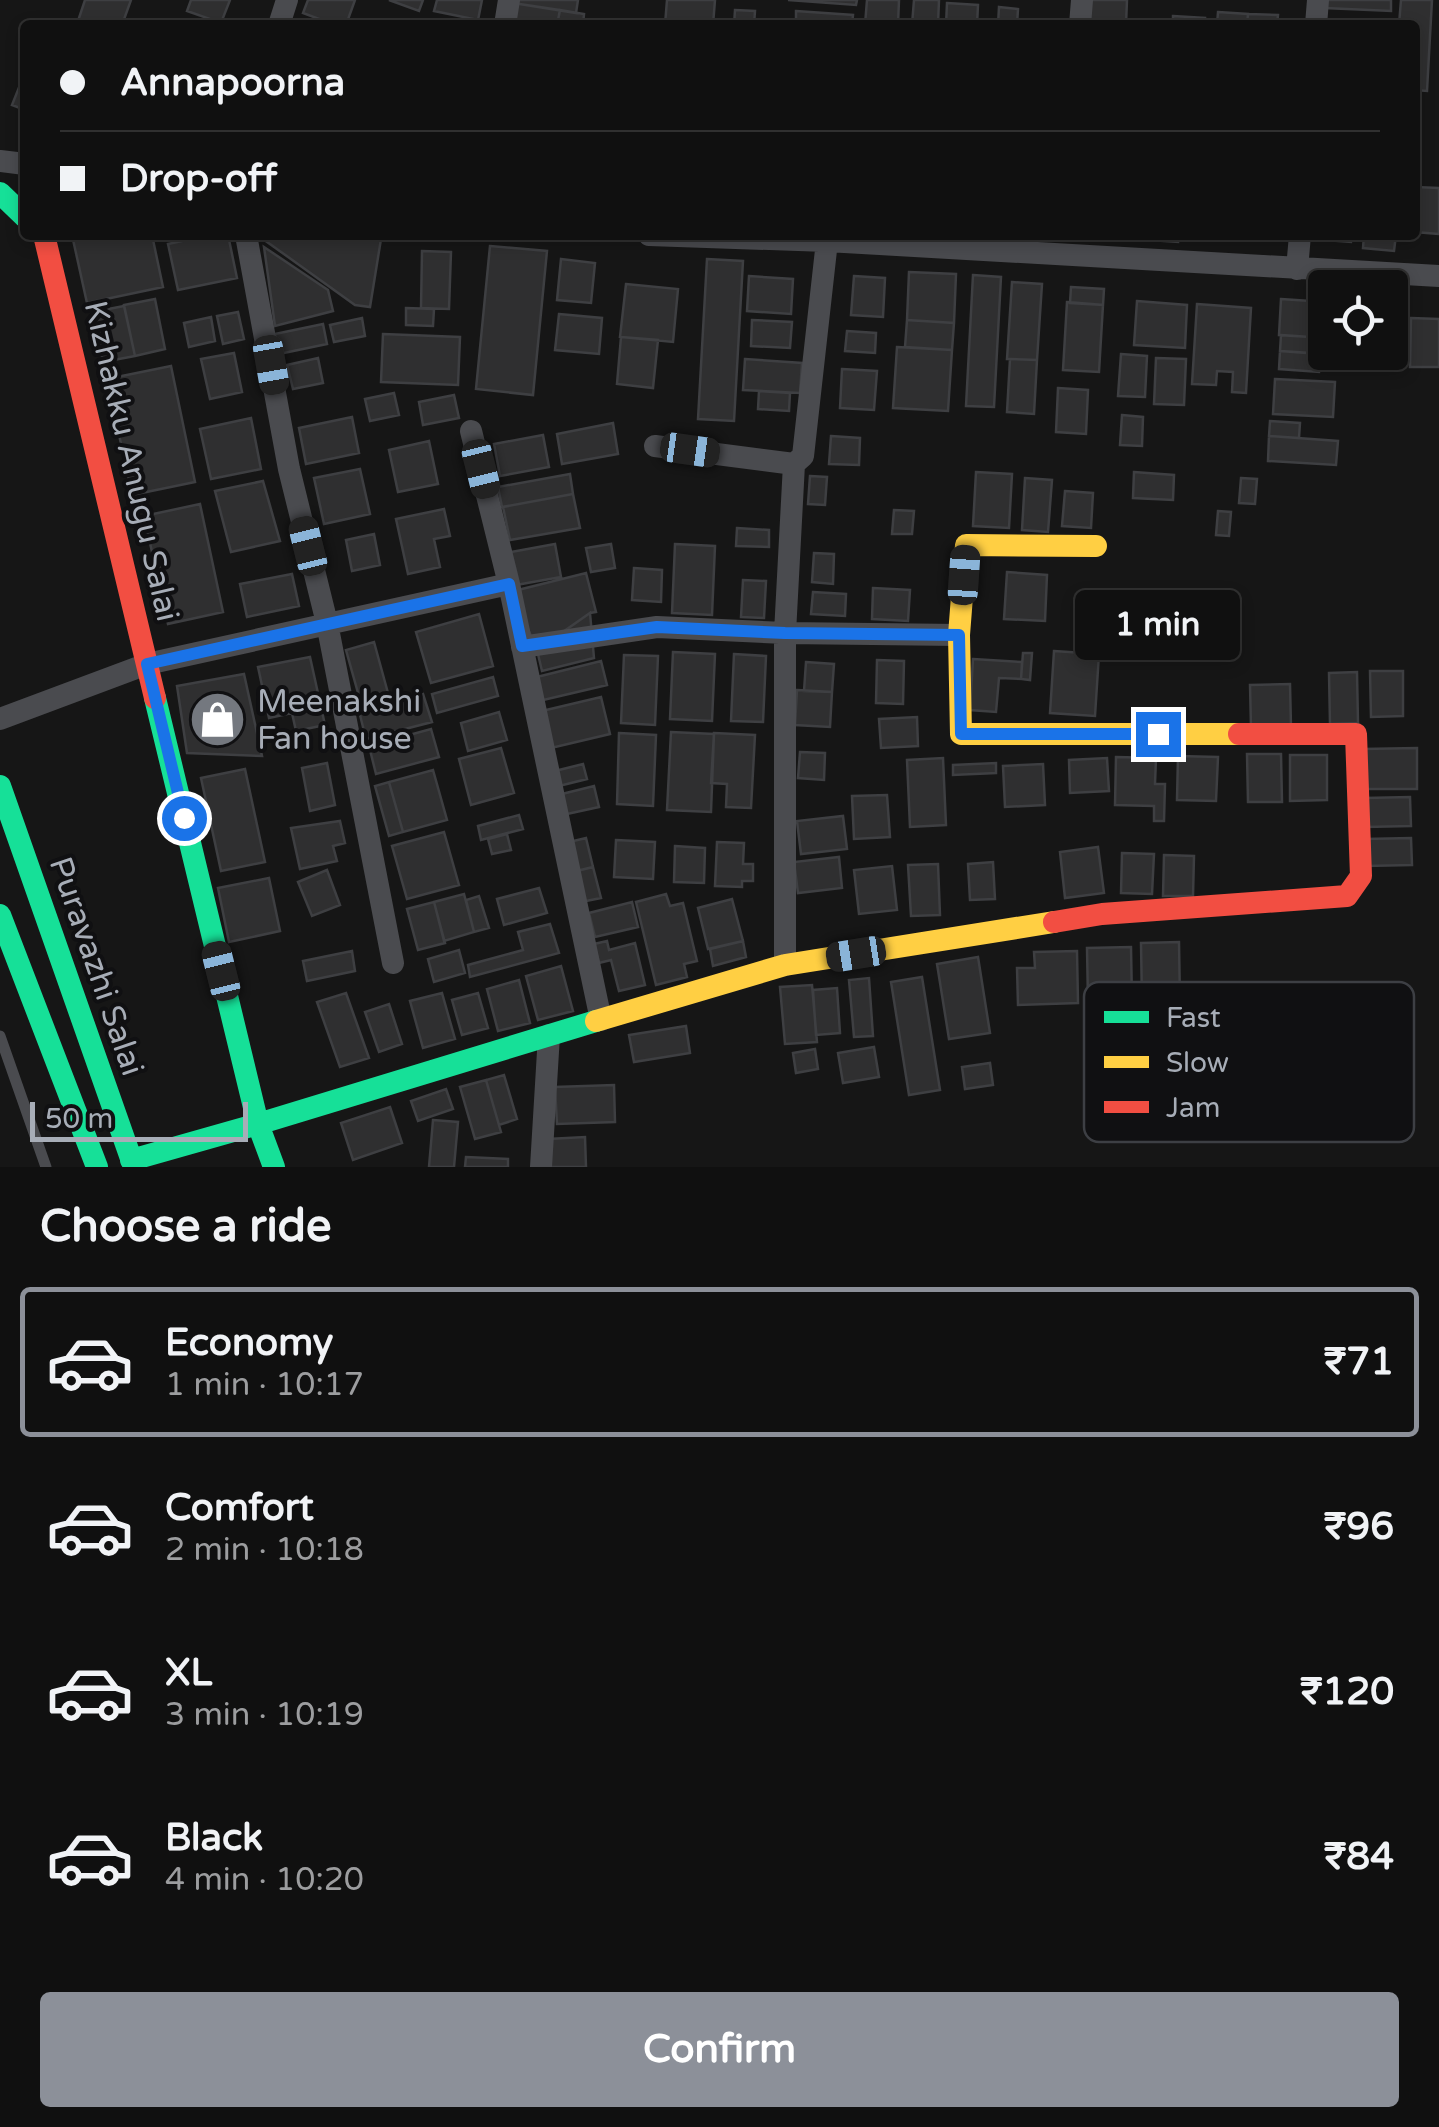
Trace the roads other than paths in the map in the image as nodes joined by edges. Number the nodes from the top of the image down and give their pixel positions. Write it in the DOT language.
graph roads {
  1 [pos="0,193"];
  2 [pos="20,212"];
  3 [pos="45,240"];
  4 [pos="247,240"];
  5 [pos="798,240"];
  6 [pos="1300,240"];
  7 [pos="828,241"];
  8 [pos="1297,268"];
  9 [pos="1439,276"];
  10 [pos="471,430"];
  11 [pos="656,446"];
  12 [pos="794,464"];
  13 [pos="1096,546"];
  14 [pos="509,584"];
  15 [pos="327,624"];
  16 [pos="785,633"];
  17 [pos="959,635"];
  18 [pos="522,646"];
  19 [pos="147,664"];
  20 [pos="0,719"];
  21 [pos="0,786"];
  22 [pos="0,916"];
  23 [pos="393,963"];
  24 [pos="785,965"];
  25 [pos="601,1020"];
  26 [pos="549,1035"];
  27 [pos="0,1036"];
  28 [pos="258,1124"];
  29 [pos="132,1164"];
  30 [pos="46,1167"];
  31 [pos="97,1167"];
  32 [pos="274,1167"];
  33 [pos="541,1167"];
  1 -- 2 [label="street"];
  3 -- 19 [label="street, Kizhakku Anugu Salai"];
  4 -- 15 [label="street"];
  5 -- 7 [label="street"];
  6 -- 8 [label="street"];
  7 -- 8 [label="street"];
  7 -- 12 [label="street"];
  8 -- 9 [label="street"];
  10 -- 14 [label="street"];
  11 -- 12 [label="street"];
  12 -- 16 [label="street"];
  13 -- 17 [label="street"];
  14 -- 15 [label="street"];
  14 -- 18 [label="street"];
  15 -- 19 [label="street"];
  15 -- 23 [label="street"];
  16 -- 17 [label="street"];
  16 -- 18 [label="street"];
  16 -- 24 [label="street"];
  17 -- 24 [label="street"];
  18 -- 25 [label="street"];
  19 -- 20 [label="street"];
  19 -- 28 [label="street, Kizhakku Anugu Salai"];
  21 -- 29 [label="street, Puravazhi Salai"];
  22 -- 31 [label="street"];
  24 -- 25 [label="street"];
  25 -- 26 [label="street"];
  26 -- 28 [label="street"];
  26 -- 33 [label="street"];
  27 -- 30 [label="lane"];
  28 -- 29 [label="street"];
  28 -- 32 [label="street, Kizhakku Anugu Salai"];
}
